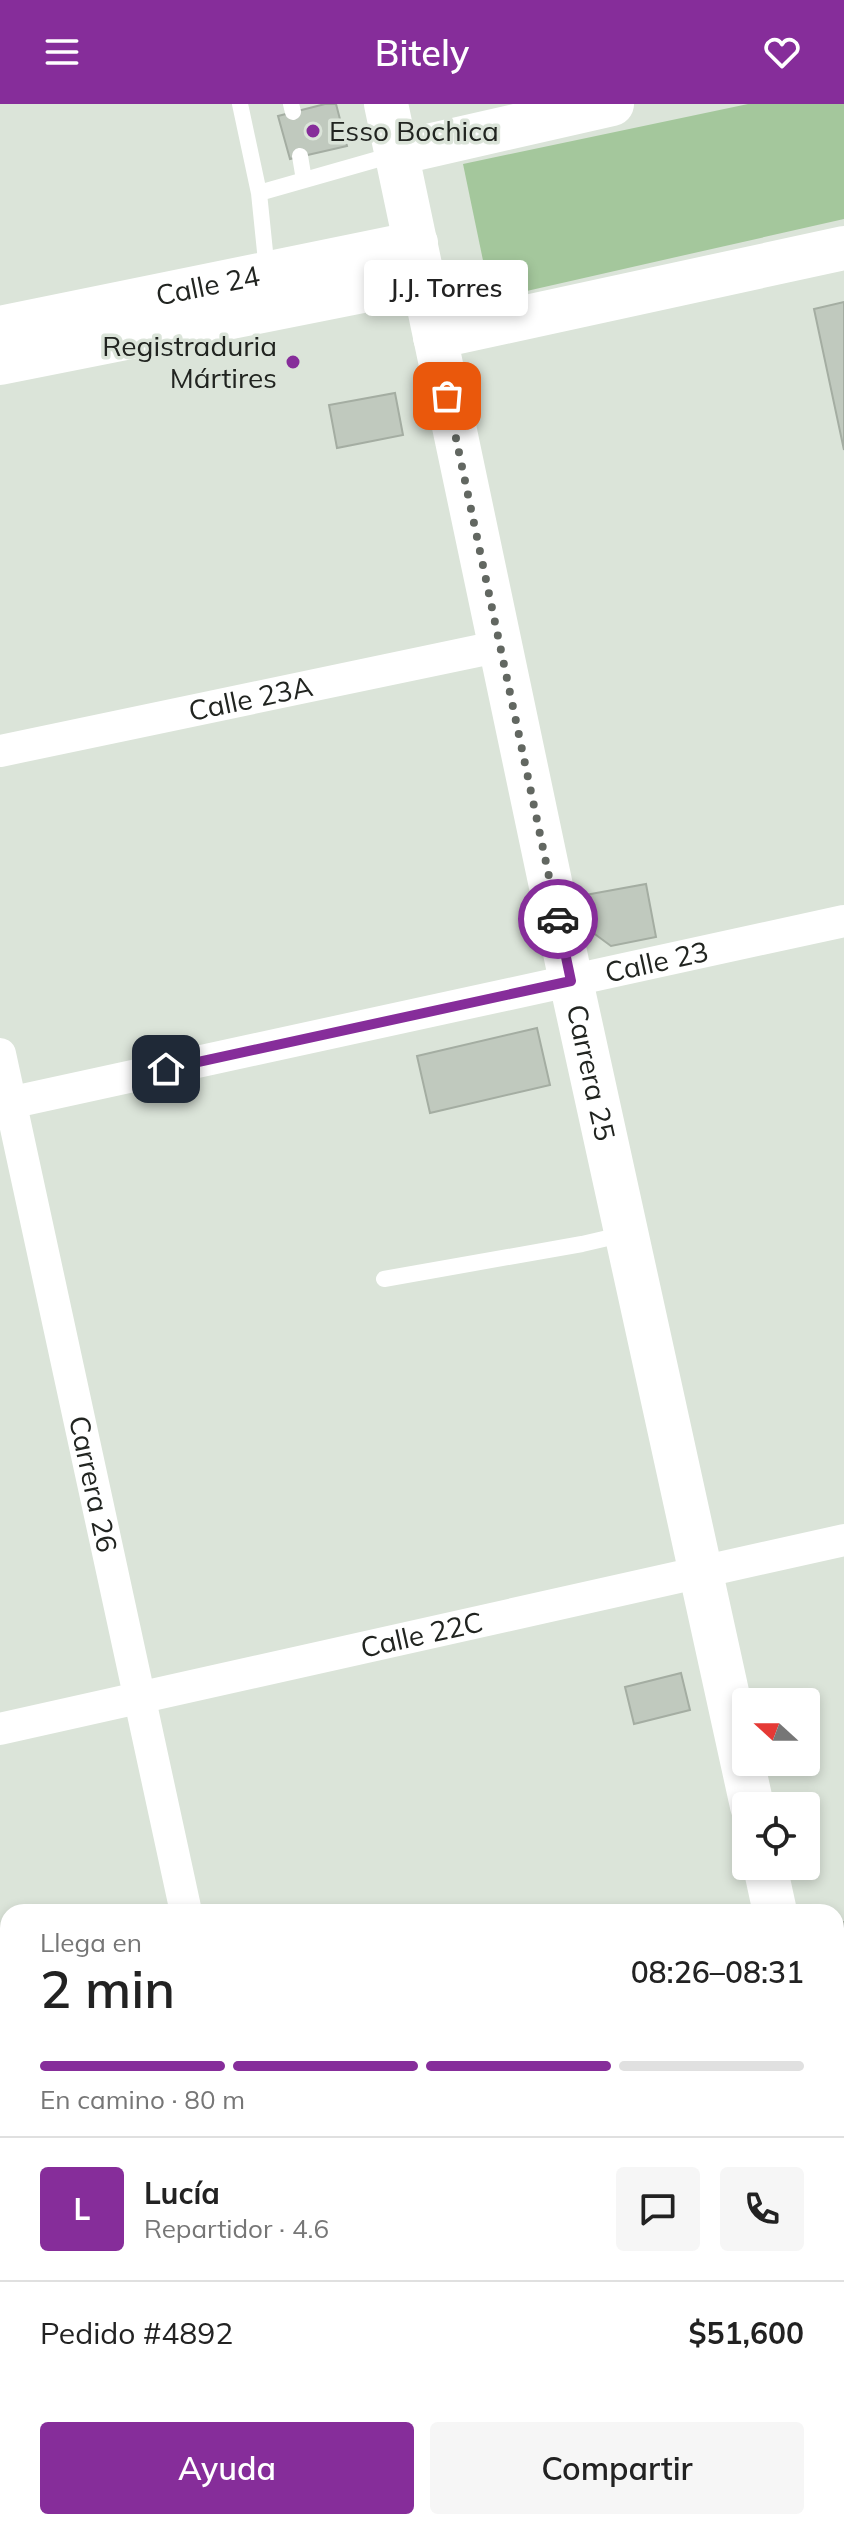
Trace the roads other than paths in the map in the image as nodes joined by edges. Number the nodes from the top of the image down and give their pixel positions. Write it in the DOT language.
graph roads {
  1 [pos="240,104"];
  2 [pos="386,104"];
  3 [pos="612,104"];
  4 [pos="397,153"];
  5 [pos="300,156"];
  6 [pos="304,180"];
  7 [pos="259,193"];
  8 [pos="844,248"];
  9 [pos="419,261"];
  10 [pos="267,273"];
  11 [pos="0,328"];
  12 [pos="435,337"];
  13 [pos="0,363"];
  14 [pos="501,646"];
  15 [pos="0,751"];
  16 [pos="844,921"];
  17 [pos="571,981"];
  18 [pos="0,1054"];
  19 [pos="5,1104"];
  20 [pos="627,1234"];
  21 [pos="384,1279"];
  22 [pos="844,1540"];
  23 [pos="701,1572"];
  24 [pos="140,1698"];
  25 [pos="0,1729"];
  26 [pos="749,1792"];
  27 [pos="768,1880"];
  28 [pos="184,1904"];
  29 [pos="773,1904"];
  1 -- 7 [label="lane"];
  2 -- 4 [label="street, Carrera 25"];
  3 -- 4 [label="street"];
  4 -- 6 [label="lane"];
  4 -- 9 [label="street, Carrera 25"];
  5 -- 6 [label="lane"];
  6 -- 7 [label="lane"];
  7 -- 10 [label="lane"];
  8 -- 12 [label="street"];
  9 -- 10 [label="street, Calle 24"];
  9 -- 12 [label="street, Carrera 25"];
  9 -- 13 [label="street, Calle 24"];
  10 -- 11 [label="street, Calle 24"];
  12 -- 14 [label="street, Carrera 25"];
  14 -- 15 [label="street, Calle 23A"];
  14 -- 17 [label="street, Carrera 25"];
  16 -- 17 [label="street, Calle 23"];
  17 -- 19 [label="street, Calle 23"];
  17 -- 20 [label="street, Carrera 25"];
  18 -- 19 [label="street, Carrera 26"];
  19 -- 24 [label="street, Carrera 26"];
  20 -- 21 [label="lane"];
  20 -- 23 [label="street, Carrera 25"];
  22 -- 23 [label="street, Calle 22C"];
  23 -- 24 [label="street, Calle 22C"];
  23 -- 26 [label="street, Carrera 25"];
  24 -- 25 [label="street, Calle 22C"];
  24 -- 28 [label="street, Carrera 26"];
  27 -- 29 [label="street"];
}
